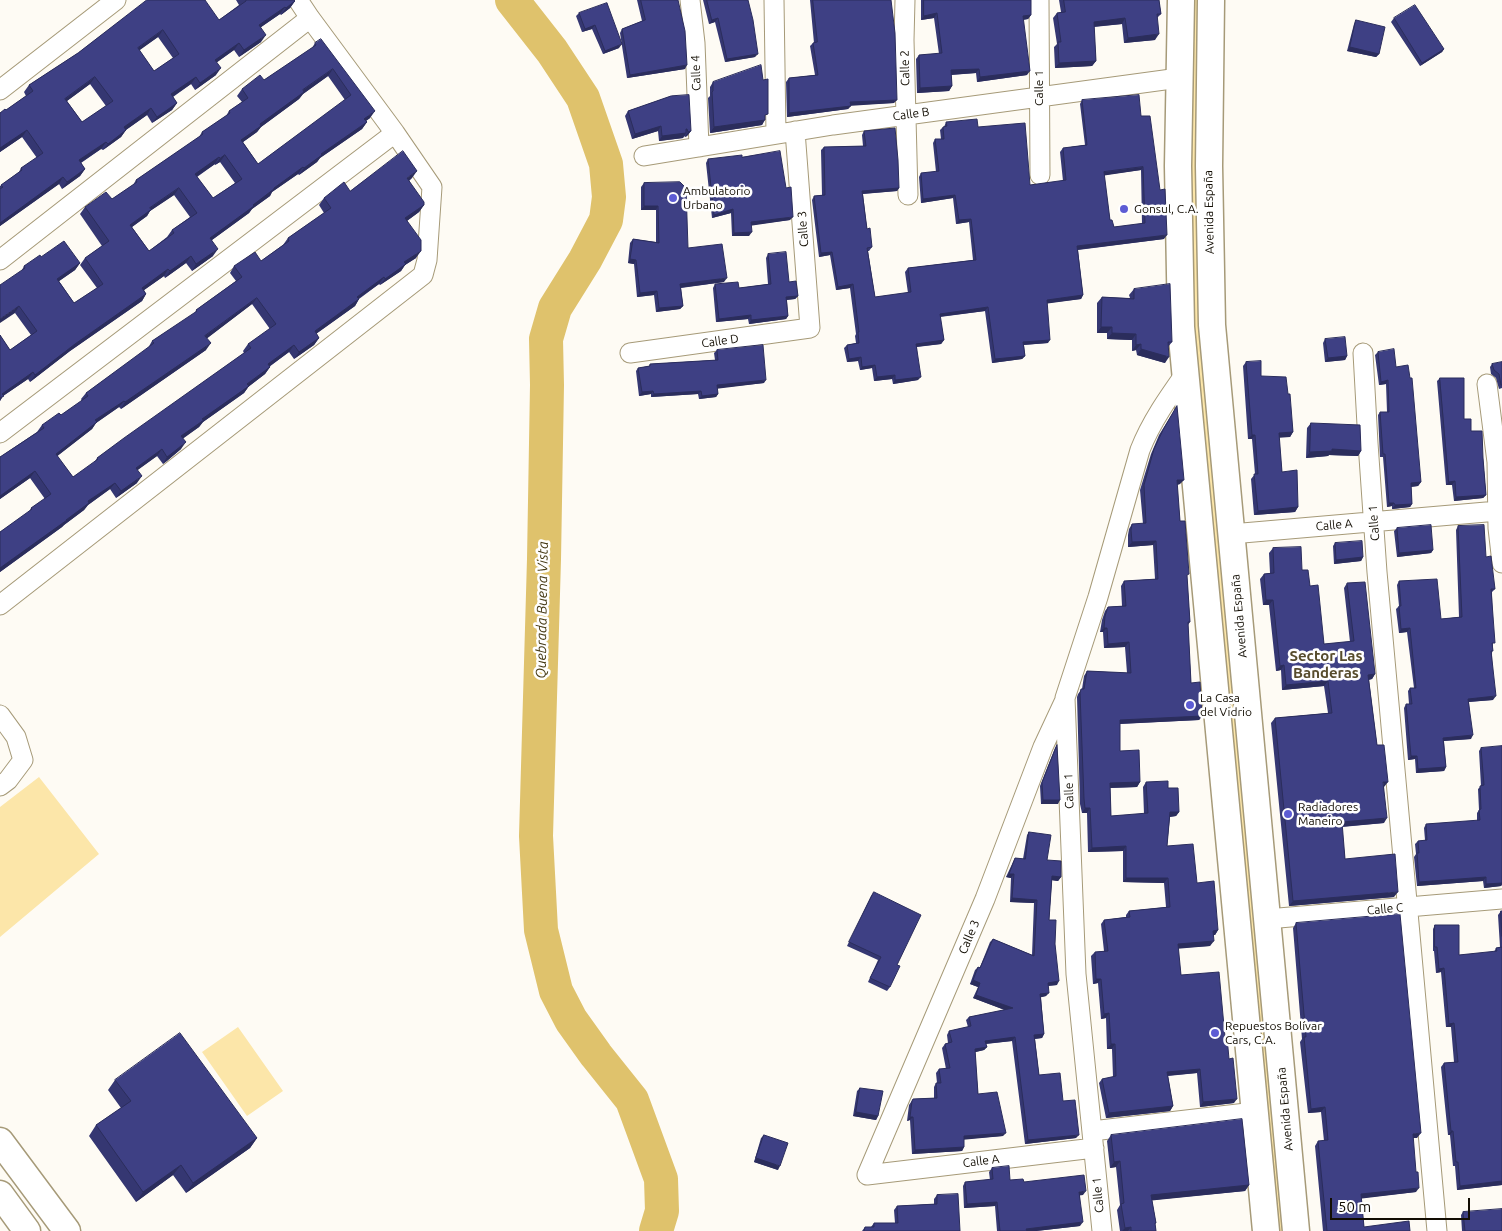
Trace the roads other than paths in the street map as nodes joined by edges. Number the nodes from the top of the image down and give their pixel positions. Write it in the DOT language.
graph roads {
  1 [pos="116,0"];
  2 [pos="298,0"];
  3 [pos="690,0"];
  4 [pos="774,0"];
  5 [pos="905,0"];
  6 [pos="1039,0"];
  7 [pos="1181,0"];
  8 [pos="1212,0"];
  9 [pos="310,18"];
  10 [pos="1179,78"];
  11 [pos="0,90"];
  12 [pos="1039,97"];
  13 [pos="906,114"];
  14 [pos="795,131"];
  15 [pos="395,133"];
  16 [pos="776,134"];
  17 [pos="700,147"];
  18 [pos="644,156"];
  19 [pos="1040,175"];
  20 [pos="908,195"];
  21 [pos="0,260"];
  22 [pos="810,328"];
  23 [pos="630,353"];
  24 [pos="1364,354"];
  25 [pos="1185,374"];
  26 [pos="1487,384"];
  27 [pos="0,433"];
  28 [pos="1498,511"];
  29 [pos="1374,521"];
  30 [pos="1231,534"];
  31 [pos="1502,563"];
  32 [pos="0,605"];
  33 [pos="1065,698"];
  34 [pos="0,715"];
  35 [pos="0,786"];
  36 [pos="1502,899"];
  37 [pos="1407,907"];
  38 [pos="1267,919"];
  39 [pos="1255,1112"];
  40 [pos="1093,1139"];
  41 [pos="0,1141"];
  42 [pos="867,1175"];
  43 [pos="0,1194"];
  44 [pos="27,1231"];
  45 [pos="67,1231"];
  46 [pos="1102,1231"];
  47 [pos="1266,1231"];
  48 [pos="1296,1231"];
  49 [pos="1437,1231"];
  1 -- 11 [label="street"];
  2 -- 9 [label="street"];
  3 -- 17 [label="street, Calle 4"];
  4 -- 16 [label="street"];
  5 -- 13 [label="street, Calle 2"];
  6 -- 12 [label="street, Calle 1"];
  7 -- 10 [label="main road"];
  8 -- 30 [label="main road, Avenida España"];
  9 -- 15 [label="street"];
  9 -- 21 [label="street"];
  10 -- 12 [label="street, Calle B"];
  10 -- 25 [label="main road"];
  12 -- 13 [label="street, Calle B"];
  12 -- 19 [label="street, Calle 1"];
  13 -- 14 [label="street, Calle B"];
  13 -- 20 [label="street, Calle 2"];
  14 -- 16 [label="street, Calle B"];
  14 -- 22 [label="street, Calle 3"];
  15 -- 27 [label="street"];
  15 -- 32 [label="street"];
  16 -- 17 [label="street, Calle B"];
  17 -- 18 [label="street, Calle B"];
  22 -- 23 [label="street, Calle D"];
  24 -- 29 [label="street, Calle 1"];
  25 -- 33 [label="street, Calle 1"];
  25 -- 39 [label="main road"];
  26 -- 28 [label="street"];
  28 -- 29 [label="street, Calle A"];
  28 -- 31 [label="street"];
  29 -- 30 [label="street, Calle A"];
  29 -- 37 [label="street, Calle 1"];
  30 -- 38 [label="main road, Avenida España"];
  33 -- 40 [label="street, Calle 1"];
  33 -- 42 [label="street, Calle 3"];
  34 -- 35 [label="street"];
  36 -- 37 [label="street, Calle C"];
  37 -- 38 [label="street, Calle C"];
  37 -- 49 [label="street, Calle 1"];
  38 -- 48 [label="main road, Avenida España"];
  39 -- 40 [label="street, Calle A"];
  39 -- 47 [label="main road"];
  40 -- 42 [label="street, Calle A"];
  40 -- 46 [label="street, Calle 1"];
  41 -- 45 [label="main road"];
  43 -- 44 [label="main road"];
}
